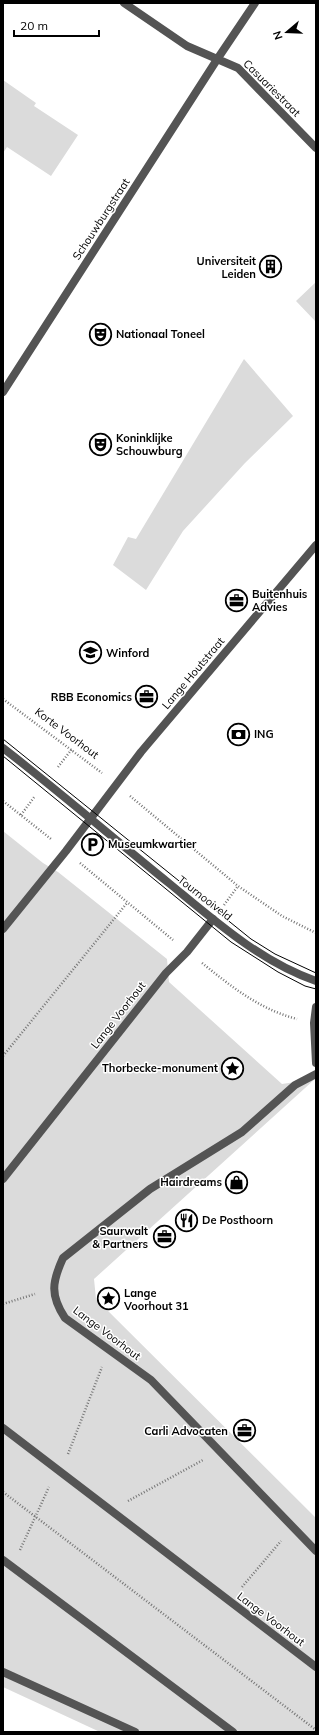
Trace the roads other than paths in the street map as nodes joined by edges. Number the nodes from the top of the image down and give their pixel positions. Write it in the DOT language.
graph roads {
  1 [pos="124,3"];
  2 [pos="255,3"];
  3 [pos="218,58"];
  4 [pos="316,148"];
  5 [pos="3,392"];
  6 [pos="316,545"];
  7 [pos="3,748"];
  8 [pos="90,819"];
  9 [pos="213,919"];
  10 [pos="3,929"];
  11 [pos="316,981"];
  12 [pos="316,1007"];
  13 [pos="316,1063"];
  14 [pos="316,1074"];
  15 [pos="3,1179"];
  16 [pos="3,1428"];
  17 [pos="316,1550"];
  18 [pos="3,1560"];
  19 [pos="316,1667"];
  20 [pos="3,1672"];
  21 [pos="135,1732"];
  22 [pos="233,1732"];
  1 -- 3 [label="street, Casuariestraat"];
  2 -- 3 [label="street, Schouwburgstraat"];
  3 -- 4 [label="street, Casuariestraat"];
  3 -- 5 [label="street, Schouwburgstraat"];
  6 -- 8 [label="street, Lange Houtstraat"];
  7 -- 8 [label="street"];
  8 -- 9 [label="street, Tournooiveld"];
  8 -- 10 [label="street"];
  9 -- 11 [label="street, Tournooiveld"];
  9 -- 15 [label="street, Lange Voorhout"];
  12 -- 13 [label="street"];
  14 -- 17 [label="street, Lange Voorhout"];
  16 -- 19 [label="street, Lange Voorhout"];
  18 -- 22 [label="street"];
  20 -- 21 [label="street"];
}
